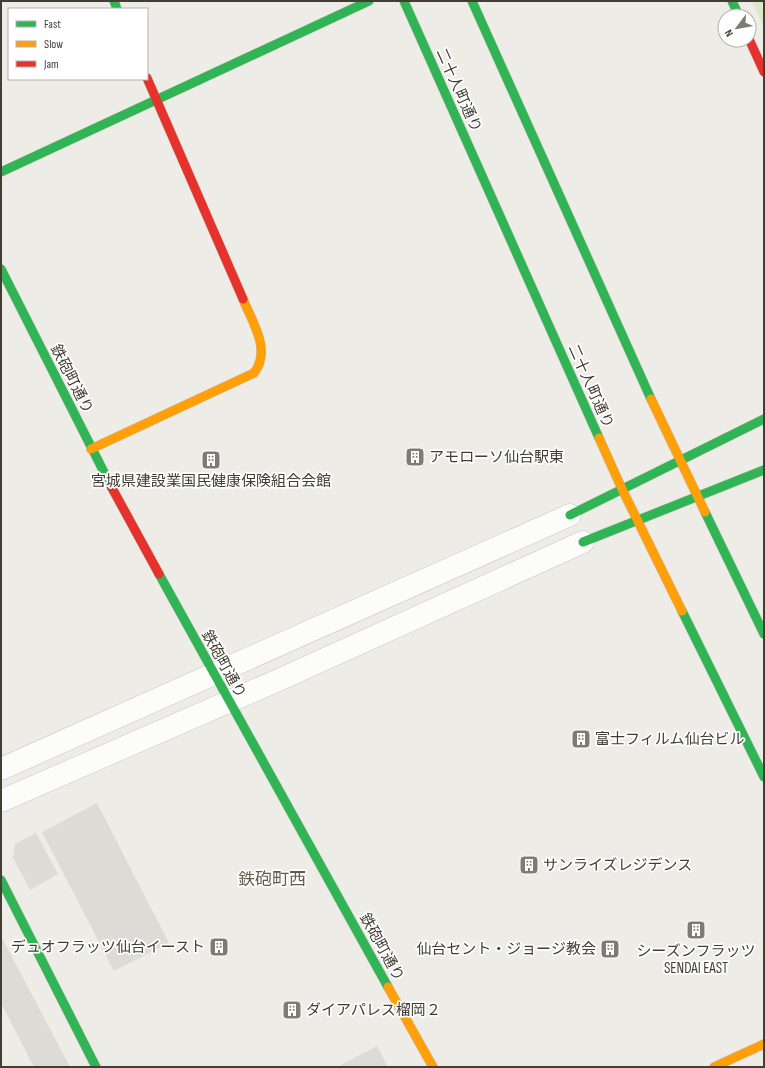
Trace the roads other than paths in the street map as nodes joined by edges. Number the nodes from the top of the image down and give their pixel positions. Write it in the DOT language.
graph roads {
  1 [pos="369,1"];
  2 [pos="404,1"];
  3 [pos="472,1"];
  4 [pos="753,48"];
  5 [pos="764,72"];
  6 [pos="148,80"];
  7 [pos="156,100"];
  8 [pos="1,172"];
  9 [pos="1,269"];
  10 [pos="764,419"];
  11 [pos="91,449"];
  12 [pos="680,460"];
  13 [pos="764,470"];
  14 [pos="622,489"];
  15 [pos="697,496"];
  16 [pos="570,515"];
  17 [pos="637,520"];
  18 [pos="583,542"];
  19 [pos="764,634"];
  20 [pos="214,674"];
  21 [pos="229,702"];
  22 [pos="1,769"];
  23 [pos="764,777"];
  24 [pos="1,801"];
  25 [pos="1,880"];
  26 [pos="764,1044"];
  27 [pos="96,1067"];
  28 [pos="433,1067"];
  29 [pos="714,1067"];
  1 -- 7 [label="street"];
  2 -- 14 [label="street, 二十人町通り"];
  3 -- 12 [label="street"];
  4 -- 5 [label="street"];
  6 -- 7 [label="street"];
  7 -- 8 [label="street"];
  7 -- 11 [label="street"];
  9 -- 11 [label="street, 鉄砲町通り"];
  10 -- 12 [label="street"];
  11 -- 20 [label="street, 鉄砲町通り"];
  12 -- 14 [label="street"];
  12 -- 15 [label="street"];
  13 -- 15 [label="street"];
  14 -- 16 [label="street"];
  14 -- 17 [label="street, 二十人町通り"];
  15 -- 17 [label="street"];
  15 -- 19 [label="street"];
  16 -- 20 [label="street"];
  17 -- 18 [label="street"];
  17 -- 23 [label="street, 二十人町通り"];
  18 -- 21 [label="street"];
  20 -- 21 [label="street, 鉄砲町通り"];
  20 -- 22 [label="street"];
  21 -- 24 [label="street"];
  21 -- 28 [label="street, 鉄砲町通り"];
  25 -- 27 [label="street"];
  26 -- 29 [label="street"];
}
